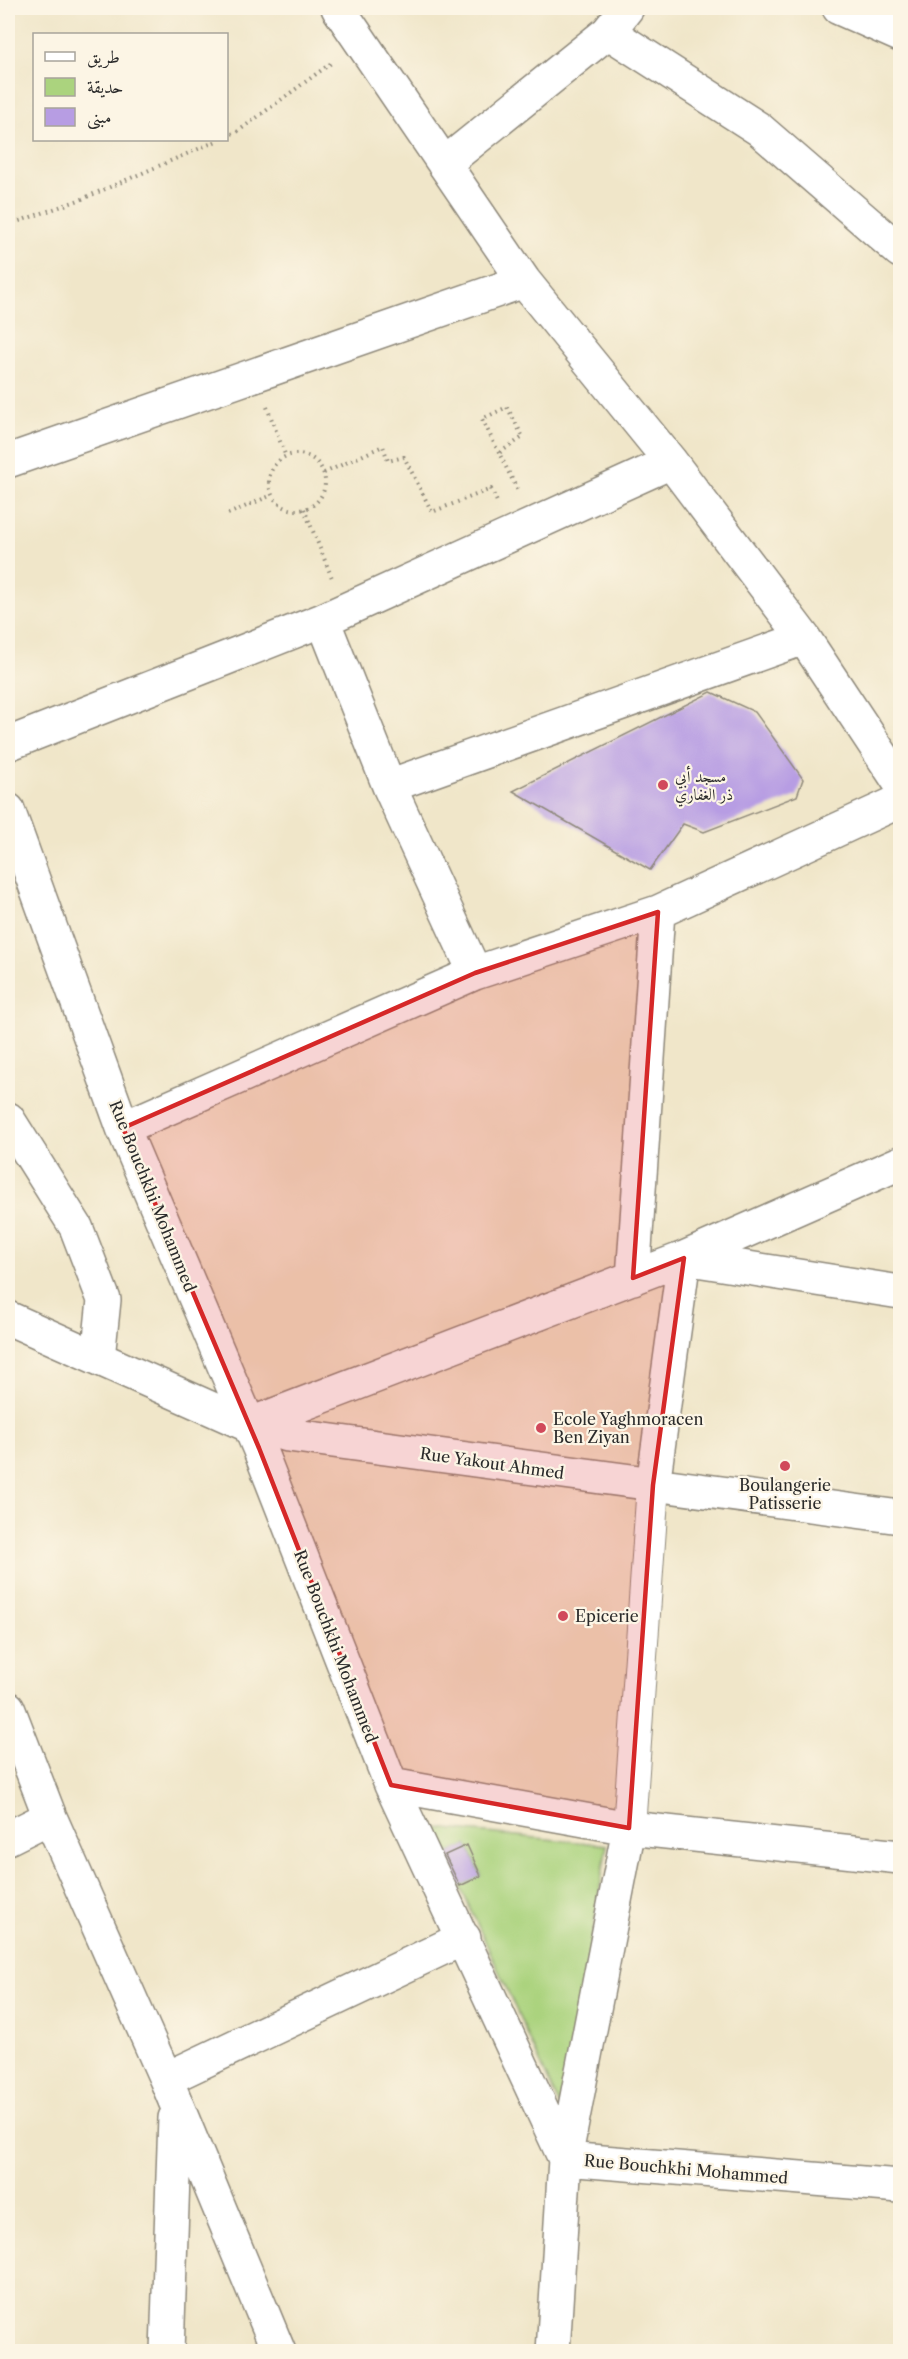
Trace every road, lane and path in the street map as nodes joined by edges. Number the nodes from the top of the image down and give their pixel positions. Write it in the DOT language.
graph roads {
  1 [pos="338,8"];
  2 [pos="839,8"];
  3 [pos="617,20"];
  4 [pos="900,35"];
  5 [pos="361,41"];
  6 [pos="228,135"];
  7 [pos="217,141"];
  8 [pos="444,164"];
  9 [pos="8,225"];
  10 [pos="900,251"];
  11 [pos="524,281"];
  12 [pos="264,400"];
  13 [pos="500,453"];
  14 [pos="286,457"];
  15 [pos="8,461"];
  16 [pos="671,462"];
  17 [pos="324,473"];
  18 [pos="272,495"];
  19 [pos="523,500"];
  20 [pos="500,508"];
  21 [pos="304,509"];
  22 [pos="228,514"];
  23 [pos="335,585"];
  24 [pos="323,620"];
  25 [pos="804,638"];
  26 [pos="8,744"];
  27 [pos="895,764"];
  28 [pos="389,786"];
  29 [pos="900,801"];
  30 [pos="8,810"];
  31 [pos="658,912"];
  32 [pos="475,973"];
  33 [pos="8,1119"];
  34 [pos="123,1128"];
  35 [pos="900,1163"];
  36 [pos="684,1258"];
  37 [pos="633,1278"];
  38 [pos="900,1292"];
  39 [pos="8,1318"];
  40 [pos="98,1358"];
  41 [pos="248,1425"];
  42 [pos="653,1485"];
  43 [pos="900,1516"];
  44 [pos="8,1708"];
  45 [pos="391,1785"];
  46 [pos="50,1818"];
  47 [pos="629,1828"];
  48 [pos="8,1838"];
  49 [pos="900,1857"];
  50 [pos="464,1938"];
  51 [pos="171,2093"];
  52 [pos="565,2159"];
  53 [pos="900,2186"];
  54 [pos="167,2352"];
  55 [pos="279,2352"];
  56 [pos="553,2352"];
  1 -- 5 [label="street"];
  2 -- 4 [label="street"];
  3 -- 8 [label="street"];
  3 -- 10 [label="street"];
  5 -- 6 [label="path"];
  5 -- 8 [label="street"];
  7 -- 9 [label="path"];
  8 -- 11 [label="street"];
  11 -- 15 [label="street"];
  11 -- 16 [label="street"];
  12 -- 14 [label="path"];
  13 -- 13 [label="path"];
  13 -- 19 [label="path"];
  14 -- 17 [label="path"];
  14 -- 18 [label="path"];
  16 -- 24 [label="street"];
  16 -- 25 [label="street"];
  17 -- 20 [label="path"];
  17 -- 21 [label="path"];
  18 -- 21 [label="path"];
  18 -- 22 [label="path"];
  21 -- 23 [label="path"];
  24 -- 26 [label="street"];
  24 -- 28 [label="street"];
  25 -- 27 [label="street"];
  25 -- 28 [label="street"];
  28 -- 32 [label="street"];
  29 -- 31 [label="street"];
  30 -- 34 [label="street, Rue Bouchkhi Mohammed"];
  31 -- 32 [label="street"];
  31 -- 37 [label="street"];
  32 -- 34 [label="street"];
  33 -- 40 [label="street"];
  34 -- 41 [label="street, Rue Bouchkhi Mohammed"];
  35 -- 36 [label="street"];
  36 -- 37 [label="street"];
  36 -- 38 [label="street"];
  36 -- 42 [label="street"];
  37 -- 41 [label="street"];
  39 -- 40 [label="street, Rue Yakout Ahmed"];
  40 -- 41 [label="street, Rue Yakout Ahmed"];
  41 -- 42 [label="street, Rue Yakout Ahmed"];
  41 -- 45 [label="street, Rue Bouchkhi Mohammed"];
  42 -- 43 [label="street, Rue Yakout Ahmed"];
  42 -- 47 [label="street"];
  44 -- 46 [label="street"];
  45 -- 47 [label="street"];
  45 -- 50 [label="street, Rue Bouchkhi Mohammed"];
  46 -- 48 [label="street"];
  46 -- 51 [label="street"];
  47 -- 49 [label="street"];
  47 -- 52 [label="street"];
  50 -- 51 [label="street"];
  50 -- 52 [label="street, Rue Bouchkhi Mohammed"];
  51 -- 54 [label="street"];
  51 -- 55 [label="street"];
  52 -- 53 [label="street, Rue Bouchkhi Mohammed"];
  52 -- 56 [label="street"];
}
